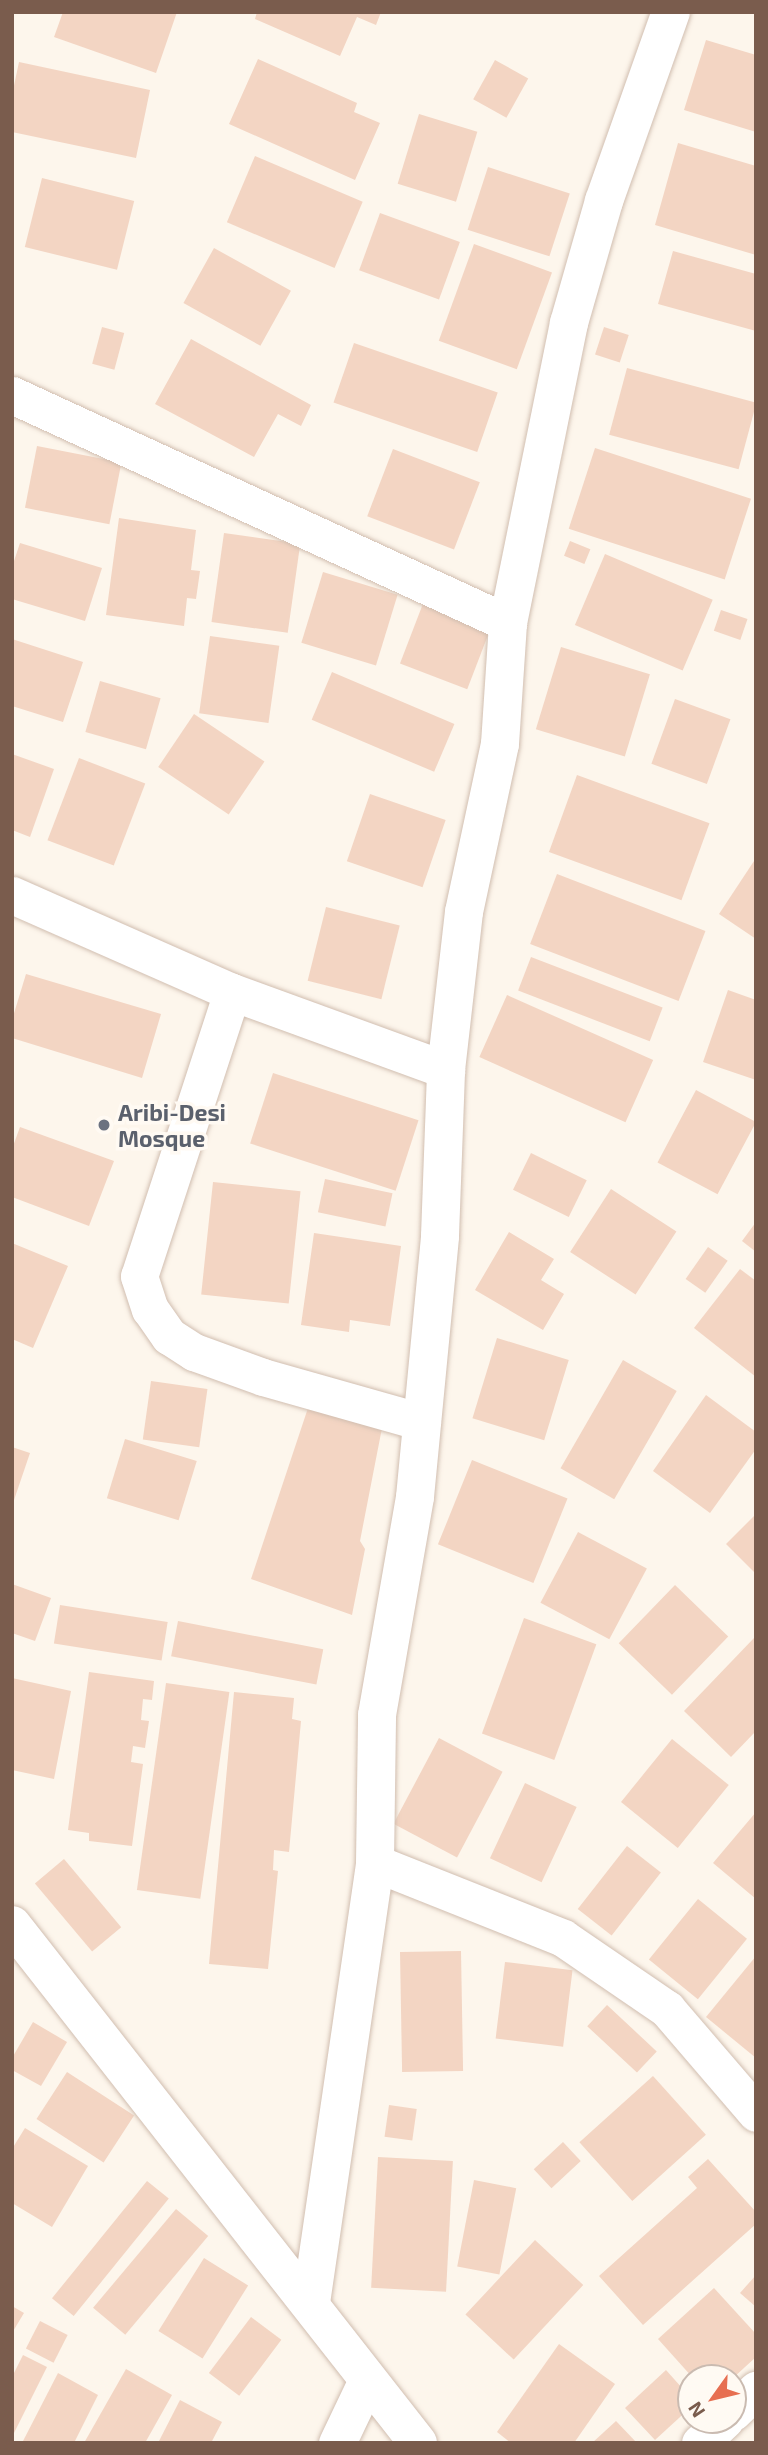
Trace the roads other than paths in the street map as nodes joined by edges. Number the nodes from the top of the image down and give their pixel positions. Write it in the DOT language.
graph roads {
  1 [pos="671,12"];
  2 [pos="12,396"];
  3 [pos="508,623"];
  4 [pos="12,895"];
  5 [pos="232,992"];
  6 [pos="446,1070"];
  7 [pos="422,1422"];
  8 [pos="375,1863"];
  9 [pos="12,1925"];
  10 [pos="756,2113"];
  11 [pos="311,2303"];
  12 [pos="368,2380"];
  13 [pos="337,2443"];
  14 [pos="418,2443"];
  1 -- 3 [label="street"];
  2 -- 3 [label="street"];
  3 -- 6 [label="street"];
  4 -- 5 [label="street"];
  5 -- 6 [label="street"];
  5 -- 7 [label="street"];
  6 -- 7 [label="street"];
  7 -- 8 [label="street"];
  8 -- 10 [label="street"];
  8 -- 11 [label="street"];
  9 -- 11 [label="street"];
  11 -- 12 [label="street"];
  12 -- 13 [label="street"];
  12 -- 14 [label="street"];
}
